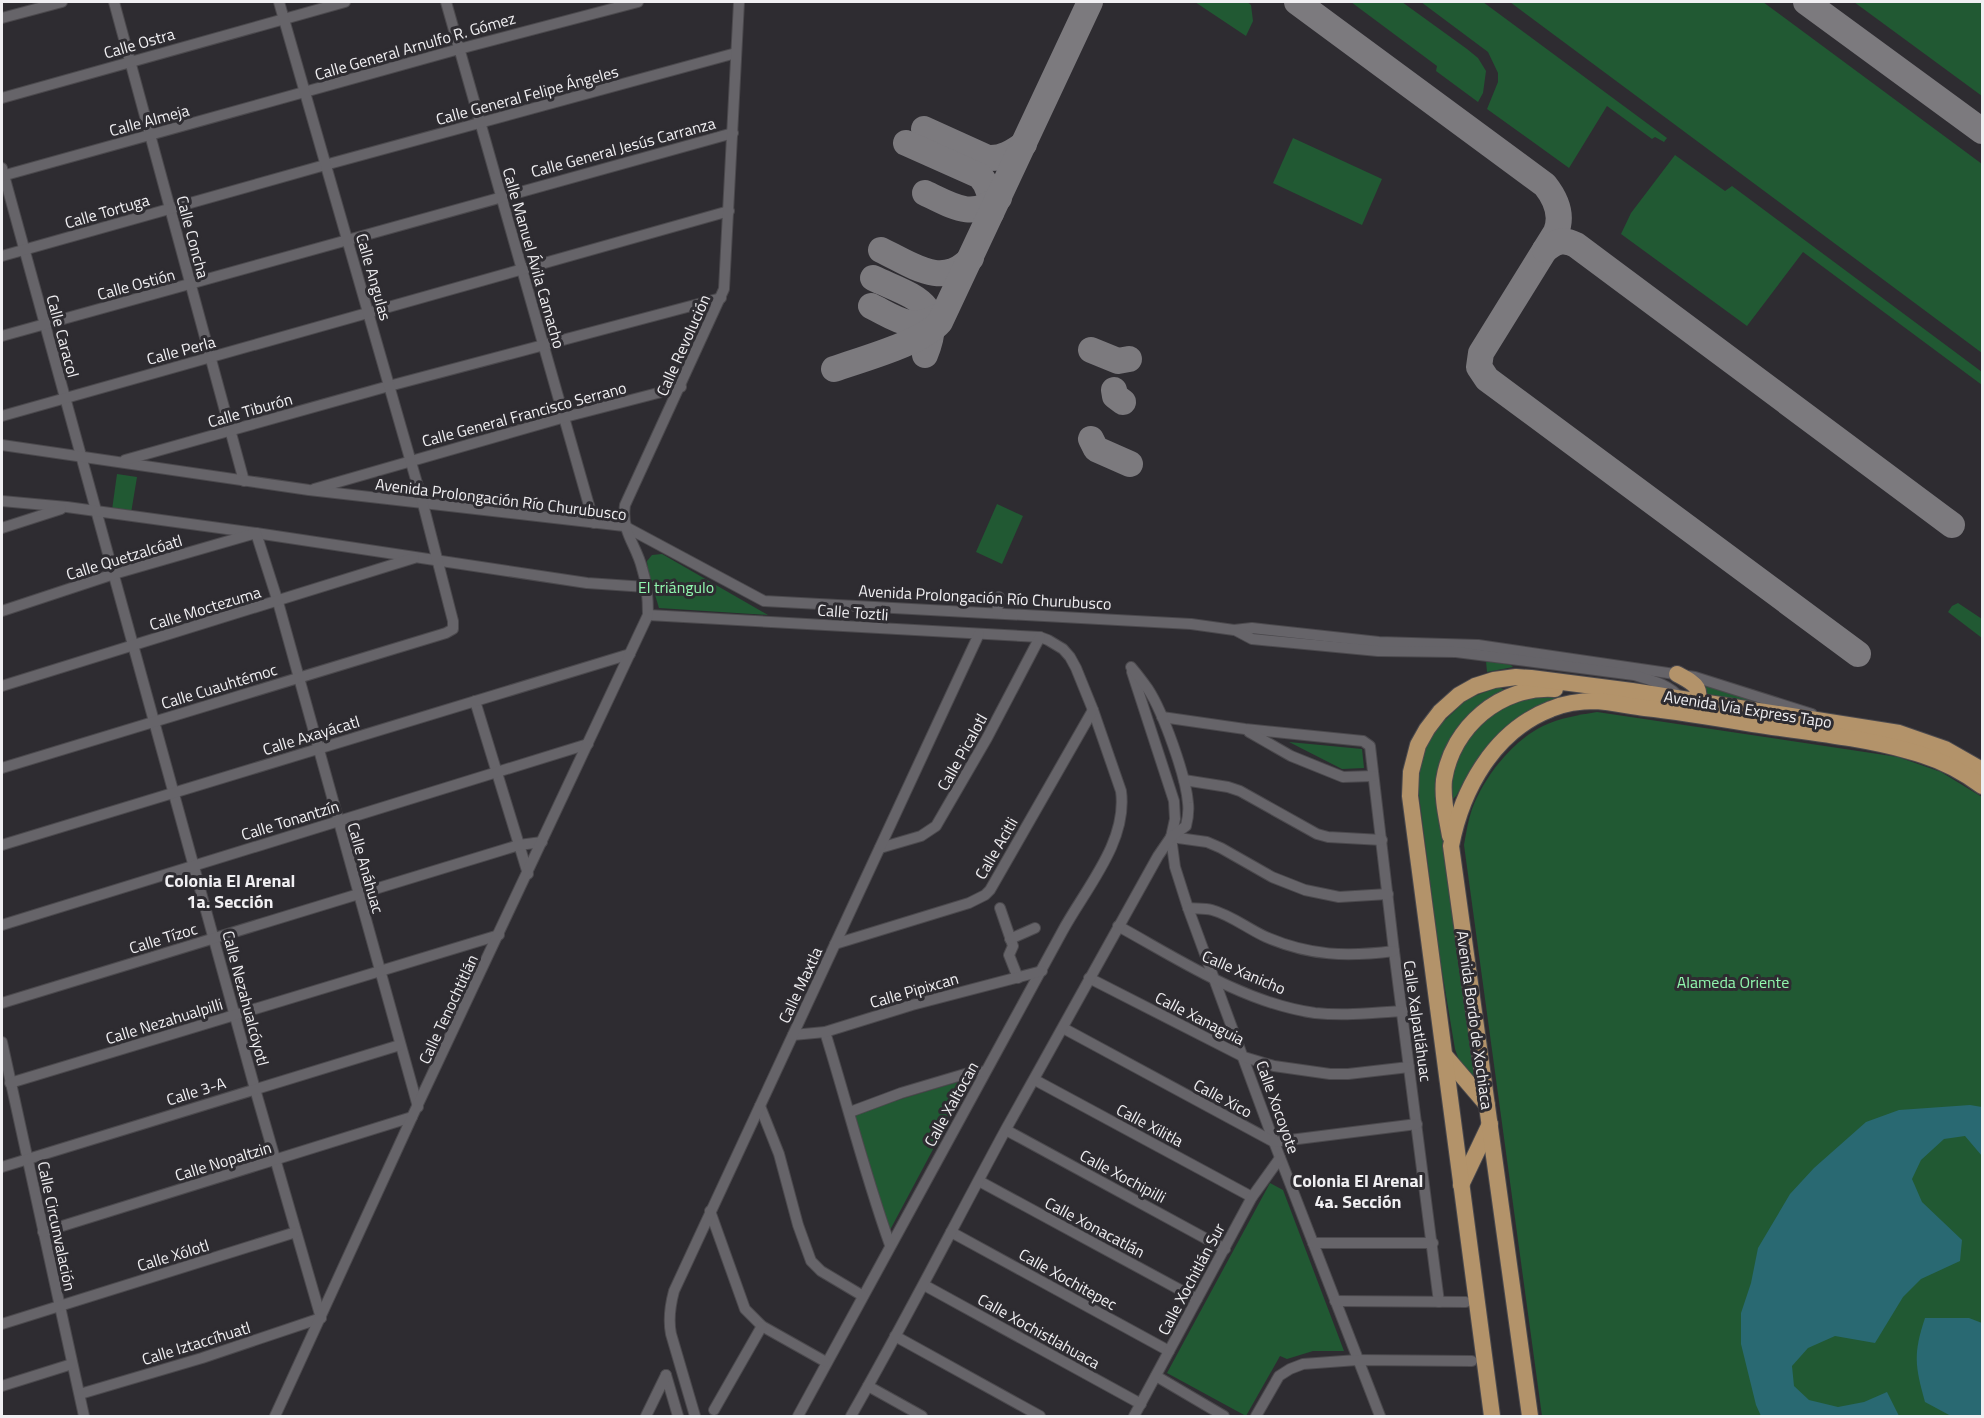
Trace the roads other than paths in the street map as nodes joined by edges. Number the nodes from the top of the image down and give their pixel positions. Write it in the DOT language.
graph roads {
  1 [pos="62,2"];
  2 [pos="114,2"];
  3 [pos="279,2"];
  4 [pos="345,2"];
  5 [pos="446,2"];
  6 [pos="638,2"];
  7 [pos="739,2"];
  8 [pos="2,18"];
  9 [pos="284,18"];
  10 [pos="459,49"];
  11 [pos="736,53"];
  12 [pos="129,61"];
  13 [pos="305,93"];
  14 [pos="2,98"];
  15 [pos="480,123"];
  16 [pos="733,133"];
  17 [pos="150,136"];
  18 [pos="325,165"];
  19 [pos="2,173"];
  20 [pos="501,196"];
  21 [pos="170,209"];
  22 [pos="729,211"];
  23 [pos="347,239"];
  24 [pos="24,250"];
  25 [pos="2,256"];
  26 [pos="523,270"];
  27 [pos="191,285"];
  28 [pos="721,298"];
  29 [pos="369,314"];
  30 [pos="44,324"];
  31 [pos="2,336"];
  32 [pos="543,345"];
  33 [pos="210,357"];
  34 [pos="389,386"];
  35 [pos="681,387"];
  36 [pos="64,398"];
  37 [pos="2,416"];
  38 [pos="565,417"];
  39 [pos="231,431"];
  40 [pos="2,444"];
  41 [pos="81,457"];
  42 [pos="411,460"];
  43 [pos="119,462"];
  44 [pos="244,481"];
  45 [pos="309,490"];
  46 [pos="2,501"];
  47 [pos="423,504"];
  48 [pos="67,507"];
  49 [pos="96,512"];
  50 [pos="594,523"];
  51 [pos="624,526"];
  52 [pos="2,528"];
  53 [pos="256,533"];
  54 [pos="417,557"];
  55 [pos="438,561"];
  56 [pos="114,574"];
  57 [pos="646,587"];
  58 [pos="999,597"];
  59 [pos="278,602"];
  60 [pos="2,611"];
  61 [pos="997,613"];
  62 [pos="648,615"];
  63 [pos="1234,630"];
  64 [pos="446,633"];
  65 [pos="979,634"];
  66 [pos="1040,638"];
  67 [pos="133,646"];
  68 [pos="630,654"];
  69 [pos="1677,674"];
  70 [pos="298,678"];
  71 [pos="1506,678"];
  72 [pos="1633,683"];
  73 [pos="2,687"];
  74 [pos="1510,695"];
  75 [pos="476,701"];
  76 [pos="1597,701"];
  77 [pos="1680,706"];
  78 [pos="1697,708"];
  79 [pos="1093,710"];
  80 [pos="1162,717"];
  81 [pos="154,721"];
  82 [pos="1834,723"];
  83 [pos="1245,729"];
  84 [pos="588,744"];
  85 [pos="318,748"];
  86 [pos="2,768"];
  87 [pos="1983,770"];
  88 [pos="498,773"];
  89 [pos="1373,776"];
  90 [pos="1184,780"];
  91 [pos="1983,786"];
  92 [pos="173,793"];
  93 [pos="338,821"];
  94 [pos="1171,837"];
  95 [pos="1382,840"];
  96 [pos="542,842"];
  97 [pos="519,845"];
  98 [pos="2,846"];
  99 [pos="1451,846"];
  100 [pos="880,848"];
  101 [pos="194,866"];
  102 [pos="528,874"];
  103 [pos="1388,894"];
  104 [pos="358,895"];
  105 [pos="1000,908"];
  106 [pos="1188,908"];
  107 [pos="2,925"];
  108 [pos="1118,927"];
  109 [pos="1035,928"];
  110 [pos="499,935"];
  111 [pos="214,938"];
  112 [pos="1010,939"];
  113 [pos="835,944"];
  114 [pos="1394,951"];
  115 [pos="1042,970"];
  116 [pos="380,971"];
  117 [pos="1018,978"];
  118 [pos="1089,978"];
  119 [pos="1215,979"];
  120 [pos="2,1003"];
  121 [pos="1403,1011"];
  122 [pos="235,1015"];
  123 [pos="1064,1029"];
  124 [pos="825,1032"];
  125 [pos="793,1035"];
  126 [pos="2,1042"];
  127 [pos="400,1045"];
  128 [pos="1445,1056"];
  129 [pos="1244,1057"];
  130 [pos="1409,1067"];
  131 [pos="985,1072"];
  132 [pos="1035,1080"];
  133 [pos="10,1083"];
  134 [pos="255,1089"];
  135 [pos="1487,1105"];
  136 [pos="760,1106"];
  137 [pos="418,1107"];
  138 [pos="850,1112"];
  139 [pos="412,1118"];
  140 [pos="1417,1124"];
  141 [pos="1490,1124"];
  142 [pos="1006,1130"];
  143 [pos="1274,1142"];
  144 [pos="27,1158"];
  145 [pos="1280,1158"];
  146 [pos="275,1161"];
  147 [pos="2,1167"];
  148 [pos="979,1181"];
  149 [pos="1461,1185"];
  150 [pos="1252,1197"];
  151 [pos="710,1211"];
  152 [pos="43,1232"];
  153 [pos="951,1232"];
  154 [pos="296,1233"];
  155 [pos="1313,1243"];
  156 [pos="1433,1243"];
  157 [pos="890,1245"];
  158 [pos="1225,1249"];
  159 [pos="924,1285"];
  160 [pos="863,1296"];
  161 [pos="1197,1299"];
  162 [pos="1335,1301"];
  163 [pos="1439,1302"];
  164 [pos="1466,1302"];
  165 [pos="60,1307"];
  166 [pos="321,1318"];
  167 [pos="2,1324"];
  168 [pos="762,1326"];
  169 [pos="895,1336"];
  170 [pos="1169,1351"];
  171 [pos="1357,1360"];
  172 [pos="1473,1361"];
  173 [pos="826,1362"];
  174 [pos="72,1364"];
  175 [pos="1156,1376"];
  176 [pos="2,1386"];
  177 [pos="868,1386"];
  178 [pos="80,1394"];
  179 [pos="1141,1404"];
  180 [pos="714,1410"];
  181 [pos="82,1416"];
  182 [pos="275,1416"];
  183 [pos="645,1416"];
  184 [pos="678,1416"];
  185 [pos="695,1416"];
  186 [pos="798,1416"];
  187 [pos="851,1416"];
  188 [pos="922,1416"];
  189 [pos="1040,1416"];
  190 [pos="1134,1416"];
  191 [pos="1224,1416"];
  192 [pos="1256,1416"];
  193 [pos="1380,1416"];
  194 [pos="1492,1416"];
  195 [pos="1530,1416"];
  1 -- 8 [label="street"];
  2 -- 12 [label="street, Calle Concha"];
  3 -- 9 [label="street, Calle Angulas"];
  4 -- 9 [label="street, Calle Ostra"];
  5 -- 10 [label="street, Calle Manuel Ávila Camacho"];
  6 -- 10 [label="street, Calle General Arnulfo R. Gómez"];
  7 -- 11 [label="street, Calle Revolución"];
  9 -- 12 [label="street, Calle Ostra"];
  9 -- 13 [label="street, Calle Angulas"];
  10 -- 13 [label="street, Calle General Arnulfo R. Gómez"];
  10 -- 15 [label="street, Calle Manuel Ávila Camacho"];
  11 -- 15 [label="street, Calle General Felipe Ángeles"];
  11 -- 16 [label="street, Calle Revolución"];
  12 -- 14 [label="street, Calle Ostra"];
  12 -- 17 [label="street, Calle Concha"];
  13 -- 17 [label="street, Calle Almeja"];
  13 -- 18 [label="street, Calle Angulas"];
  15 -- 18 [label="street, Calle General Felipe Ángeles"];
  15 -- 20 [label="street, Calle Manuel Ávila Camacho"];
  16 -- 20 [label="street, Calle General Jesús Carranza"];
  16 -- 22 [label="street, Calle Revolución"];
  17 -- 19 [label="street, Calle Almeja"];
  17 -- 21 [label="street, Calle Concha"];
  18 -- 21 [label="street, Calle Tortuga"];
  18 -- 23 [label="street, Calle Angulas"];
  19 -- 24 [label="street, Calle Caracol"];
  20 -- 23 [label="street, Calle General Jesús Carranza"];
  20 -- 26 [label="street, Calle Manuel Ávila Camacho"];
  21 -- 24 [label="street, Calle Tortuga"];
  21 -- 27 [label="street, Calle Concha"];
  22 -- 26 [label="street, Calle Perla"];
  22 -- 28 [label="street, Calle Revolución"];
  23 -- 27 [label="street, Calle Ostión"];
  23 -- 29 [label="street, Calle Angulas"];
  24 -- 25 [label="street, Calle Tortuga"];
  24 -- 30 [label="street, Calle Caracol"];
  26 -- 29 [label="street, Calle Perla"];
  26 -- 32 [label="street, Calle Manuel Ávila Camacho"];
  27 -- 30 [label="street, Calle Ostión"];
  27 -- 33 [label="street, Calle Concha"];
  28 -- 32 [label="street, Calle Tiburón"];
  28 -- 35 [label="street, Calle Revolución"];
  29 -- 33 [label="street, Calle Perla"];
  29 -- 34 [label="street, Calle Angulas"];
  30 -- 31 [label="street, Calle Ostión"];
  30 -- 36 [label="street, Calle Caracol"];
  32 -- 34 [label="street, Calle Tiburón"];
  32 -- 38 [label="street, Calle Manuel Ávila Camacho"];
  33 -- 36 [label="street, Calle Perla"];
  33 -- 39 [label="street, Calle Concha"];
  34 -- 39 [label="street, Calle Tiburón"];
  34 -- 42 [label="street, Calle Angulas"];
  35 -- 38 [label="street, Calle General Francisco Serrano"];
  35 -- 51 [label="street, Calle Revolución"];
  36 -- 37 [label="street, Calle Perla"];
  36 -- 41 [label="street, Calle Caracol"];
  38 -- 42 [label="street, Calle General Francisco Serrano"];
  38 -- 50 [label="street, Calle Manuel Ávila Camacho"];
  39 -- 43 [label="street, Calle Tiburón"];
  39 -- 44 [label="street, Calle Concha"];
  40 -- 41 [label="street, Avenida Prolongación Río Churubusco"];
  41 -- 43 [label="street, Avenida Prolongación Río Churubusco"];
  41 -- 49 [label="street, Calle Caracol"];
  42 -- 45 [label="street, Calle General Francisco Serrano"];
  42 -- 47 [label="street, Calle Angulas"];
  43 -- 44 [label="street, Avenida Prolongación Río Churubusco"];
  44 -- 45 [label="street, Avenida Prolongación Río Churubusco"];
  45 -- 47 [label="street, Avenida Prolongación Río Churubusco"];
  46 -- 48 [label="street"];
  47 -- 50 [label="street, Avenida Prolongación Río Churubusco"];
  47 -- 55 [label="street, Calle Angulas"];
  48 -- 49 [label="street"];
  48 -- 52 [label="street"];
  49 -- 53 [label="street"];
  49 -- 56 [label="street, Calle Nezahualcóyotl"];
  50 -- 51 [label="street, Avenida Prolongación Río Churubusco"];
  51 -- 57 [label="street"];
  51 -- 61 [label="street, Avenida Prolongación Río Churubusco"];
  53 -- 54 [label="street"];
  53 -- 56 [label="street, Calle Quetzalcóatl"];
  53 -- 59 [label="street, Calle Anáhuac"];
  54 -- 55 [label="street"];
  54 -- 59 [label="street, Calle Moctezuma"];
  55 -- 57 [label="street"];
  55 -- 64 [label="street, Calle Angulas"];
  56 -- 60 [label="street, Calle Quetzalcóatl"];
  56 -- 67 [label="street, Calle Nezahualcóyotl"];
  57 -- 62 [label="street"];
  58 -- 61 [label="street"];
  59 -- 67 [label="street, Calle Moctezuma"];
  59 -- 70 [label="street, Calle Anáhuac"];
  61 -- 63 [label="street, Avenida Prolongación Río Churubusco"];
  62 -- 65 [label="street, Calle Toztli"];
  62 -- 68 [label="street, Calle Tenochtitlán"];
  63 -- 69 [label="street, Avenida Prolongación Río Churubusco"];
  63 -- 72 [label="street, Avenida Prolongación Río Churubusco"];
  64 -- 70 [label="street, Calle Cuauhtémoc"];
  65 -- 66 [label="street, Calle Toztli"];
  65 -- 100 [label="street, Calle Maxtla"];
  66 -- 79 [label="street, Calle Toztli"];
  66 -- 100 [label="street, Calle Picalotl"];
  67 -- 73 [label="street, Calle Moctezuma"];
  67 -- 81 [label="street, Calle Nezahualcóyotl"];
  68 -- 75 [label="street, Calle Axayácatl"];
  68 -- 84 [label="street, Calle Tenochtitlán"];
  69 -- 78 [label="main road"];
  69 -- 82 [label="street, Avenida Prolongación Río Churubusco"];
  70 -- 81 [label="street, Calle Cuauhtémoc"];
  70 -- 85 [label="street, Calle Anáhuac"];
  71 -- 72 [label="main road, Avenida Vía Express Tapo"];
  71 -- 74 [label="main road"];
  71 -- 128 [label="main road, Avenida Bordo de Xochiaca"];
  72 -- 77 [label="main road, Avenida Vía Express Tapo"];
  74 -- 76 [label="main road"];
  74 -- 99 [label="main road"];
  75 -- 85 [label="street, Calle Axayácatl"];
  75 -- 88 [label="street"];
  76 -- 77 [label="main road, Avenida Vía Express Tapo"];
  76 -- 99 [label="main road, Avenida Bordo de Xochiaca"];
  77 -- 78 [label="main road, Avenida Vía Express Tapo"];
  78 -- 82 [label="main road, Avenida Vía Express Tapo"];
  78 -- 91 [label="main road, Avenida Vía Express Tapo"];
  79 -- 113 [label="street, Calle Acitli"];
  79 -- 115 [label="street, Calle Xaltocan"];
  80 -- 83 [label="street"];
  80 -- 90 [label="street, Calle Xocoyote"];
  80 -- 94 [label="street, Calle Xocoyote"];
  81 -- 86 [label="street, Calle Cuauhtémoc"];
  81 -- 92 [label="street, Calle Nezahualcóyotl"];
  82 -- 87 [label="main road, Avenida Vía Express Tapo"];
  83 -- 89 [label="street"];
  83 -- 89 [label="street, Calle Xalpatláhuac"];
  84 -- 88 [label="street, Calle Tonantzín"];
  84 -- 96 [label="street, Calle Tenochtitlán"];
  85 -- 92 [label="street, Calle Axayácatl"];
  85 -- 93 [label="street, Calle Anáhuac"];
  88 -- 93 [label="street, Calle Tonantzín"];
  88 -- 97 [label="street"];
  89 -- 95 [label="street, Calle Xalpatláhuac"];
  90 -- 94 [label="street, Calle Xocoyote"];
  90 -- 95 [label="street"];
  92 -- 98 [label="street, Calle Axayácatl"];
  92 -- 101 [label="street, Calle Nezahualcóyotl"];
  93 -- 101 [label="street, Calle Tonantzín"];
  93 -- 104 [label="street, Calle Anáhuac"];
  94 -- 103 [label="street"];
  94 -- 106 [label="street, Calle Xocoyote"];
  94 -- 108 [label="street"];
  95 -- 103 [label="street, Calle Xalpatláhuac"];
  96 -- 97 [label="street, Calle Tízoc"];
  96 -- 102 [label="street, Calle Tenochtitlán"];
  97 -- 102 [label="street"];
  97 -- 104 [label="street, Calle Tízoc"];
  99 -- 135 [label="main road, Avenida Bordo de Xochiaca"];
  100 -- 113 [label="street, Calle Maxtla"];
  101 -- 107 [label="street, Calle Tonantzín"];
  101 -- 111 [label="street, Calle Nezahualcóyotl"];
  102 -- 110 [label="street, Calle Tenochtitlán"];
  103 -- 114 [label="street, Calle Xalpatláhuac"];
  104 -- 111 [label="street, Calle Tízoc"];
  104 -- 116 [label="street, Calle Anáhuac"];
  105 -- 112 [label="street"];
  106 -- 114 [label="street"];
  106 -- 119 [label="street, Calle Xocoyote"];
  108 -- 118 [label="street"];
  108 -- 119 [label="street, Calle Xanicho"];
  109 -- 112 [label="street"];
  110 -- 116 [label="street, Calle Nezahualpilli"];
  110 -- 137 [label="street, Calle Tenochtitlán"];
  111 -- 120 [label="street, Calle Tízoc"];
  111 -- 122 [label="street, Calle Nezahualcóyotl"];
  112 -- 117 [label="street"];
  113 -- 125 [label="street, Calle Maxtla"];
  114 -- 121 [label="street, Calle Xalpatláhuac"];
  115 -- 117 [label="street, Calle Pipixcan"];
  115 -- 131 [label="street, Calle Xaltocan"];
  116 -- 122 [label="street, Calle Nezahualpilli"];
  116 -- 127 [label="street, Calle Anáhuac"];
  117 -- 124 [label="street, Calle Pipixcan"];
  118 -- 123 [label="street"];
  118 -- 129 [label="street, Calle Xanaguia"];
  119 -- 121 [label="street, Calle Xanicho"];
  119 -- 129 [label="street, Calle Xocoyote"];
  121 -- 130 [label="street, Calle Xalpatláhuac"];
  122 -- 133 [label="street, Calle Nezahualpilli"];
  122 -- 134 [label="street, Calle Nezahualcóyotl"];
  123 -- 132 [label="street"];
  123 -- 143 [label="street, Calle Xico"];
  124 -- 125 [label="street, Calle Pipixcan"];
  124 -- 138 [label="street"];
  125 -- 136 [label="street, Calle Maxtla"];
  126 -- 133 [label="street, Calle Circunvalación"];
  127 -- 134 [label="street, Calle 3-A"];
  127 -- 137 [label="street, Calle Anáhuac"];
  128 -- 135 [label="main road"];
  128 -- 149 [label="main road, Avenida Bordo de Xochiaca"];
  129 -- 130 [label="street, Calle Xanaguia"];
  129 -- 143 [label="street, Calle Xocoyote"];
  130 -- 140 [label="street, Calle Xalpatláhuac"];
  131 -- 138 [label="street"];
  131 -- 157 [label="street, Calle Xaltocan"];
  132 -- 142 [label="street"];
  132 -- 150 [label="street, Calle Xilitla"];
  133 -- 144 [label="street, Calle Circunvalación"];
  134 -- 144 [label="street, Calle 3-A"];
  134 -- 146 [label="street, Calle Nezahualcóyotl"];
  135 -- 141 [label="main road, Avenida Bordo de Xochiaca"];
  136 -- 151 [label="street, Calle Maxtla"];
  136 -- 160 [label="street"];
  137 -- 139 [label="street, Calle Tenochtitlán"];
  138 -- 157 [label="street"];
  139 -- 146 [label="street, Calle Nopaltzin"];
  139 -- 166 [label="street, Calle Tenochtitlán"];
  140 -- 143 [label="street"];
  140 -- 156 [label="street, Calle Xalpatláhuac"];
  141 -- 149 [label="main road"];
  141 -- 195 [label="main road, Avenida Bordo de Xochiaca"];
  142 -- 148 [label="street"];
  142 -- 158 [label="street, Calle Xochipilli"];
  143 -- 145 [label="street, Calle Xocoyote"];
  144 -- 147 [label="street, Calle 3-A"];
  144 -- 152 [label="street, Calle Circunvalación"];
  145 -- 150 [label="street, Calle Xochitlán Sur"];
  145 -- 155 [label="street, Calle Xocoyote"];
  146 -- 152 [label="street, Calle Nopaltzin"];
  146 -- 154 [label="street, Calle Nezahualcóyotl"];
  148 -- 153 [label="street"];
  148 -- 161 [label="street, Calle Xonacatlán"];
  149 -- 194 [label="main road, Avenida Bordo de Xochiaca"];
  150 -- 158 [label="street, Calle Xochitlán Sur"];
  151 -- 168 [label="street"];
  151 -- 185 [label="street, Calle Maxtla"];
  152 -- 165 [label="street, Calle Circunvalación"];
  153 -- 159 [label="street"];
  153 -- 170 [label="street, Calle Xochitepec"];
  154 -- 165 [label="street, Calle Xólotl"];
  154 -- 166 [label="street, Calle Nezahualcóyotl"];
  155 -- 156 [label="street"];
  155 -- 162 [label="street, Calle Xocoyote"];
  156 -- 163 [label="street, Calle Xalpatláhuac"];
  157 -- 160 [label="street, Calle Xaltocan"];
  158 -- 161 [label="street, Calle Xochitlán Sur"];
  159 -- 169 [label="street"];
  159 -- 179 [label="street, Calle Xochistlahuaca"];
  160 -- 173 [label="street, Calle Xaltocan"];
  161 -- 170 [label="street, Calle Xochitlán Sur"];
  162 -- 163 [label="street"];
  162 -- 171 [label="street, Calle Xocoyote"];
  163 -- 164 [label="street"];
  165 -- 167 [label="street, Calle Xólotl"];
  165 -- 174 [label="street, Calle Circunvalación"];
  166 -- 178 [label="street, Calle Iztaccíhuatl"];
  166 -- 182 [label="street, Calle Tenochtitlán"];
  168 -- 173 [label="street"];
  168 -- 180 [label="street"];
  169 -- 177 [label="street"];
  169 -- 189 [label="street"];
  170 -- 175 [label="street, Calle Xochitlán Sur"];
  171 -- 172 [label="street"];
  171 -- 192 [label="street"];
  171 -- 193 [label="street, Calle Xocoyote"];
  173 -- 186 [label="street, Calle Xaltocan"];
  174 -- 176 [label="street"];
  174 -- 178 [label="street, Calle Circunvalación"];
  175 -- 179 [label="street, Calle Xochitlán Sur"];
  175 -- 191 [label="street"];
  177 -- 187 [label="street"];
  177 -- 188 [label="street"];
  178 -- 181 [label="street, Calle Circunvalación"];
  179 -- 190 [label="street, Calle Xochitlán Sur"];
  183 -- 184 [label="street"];
}
